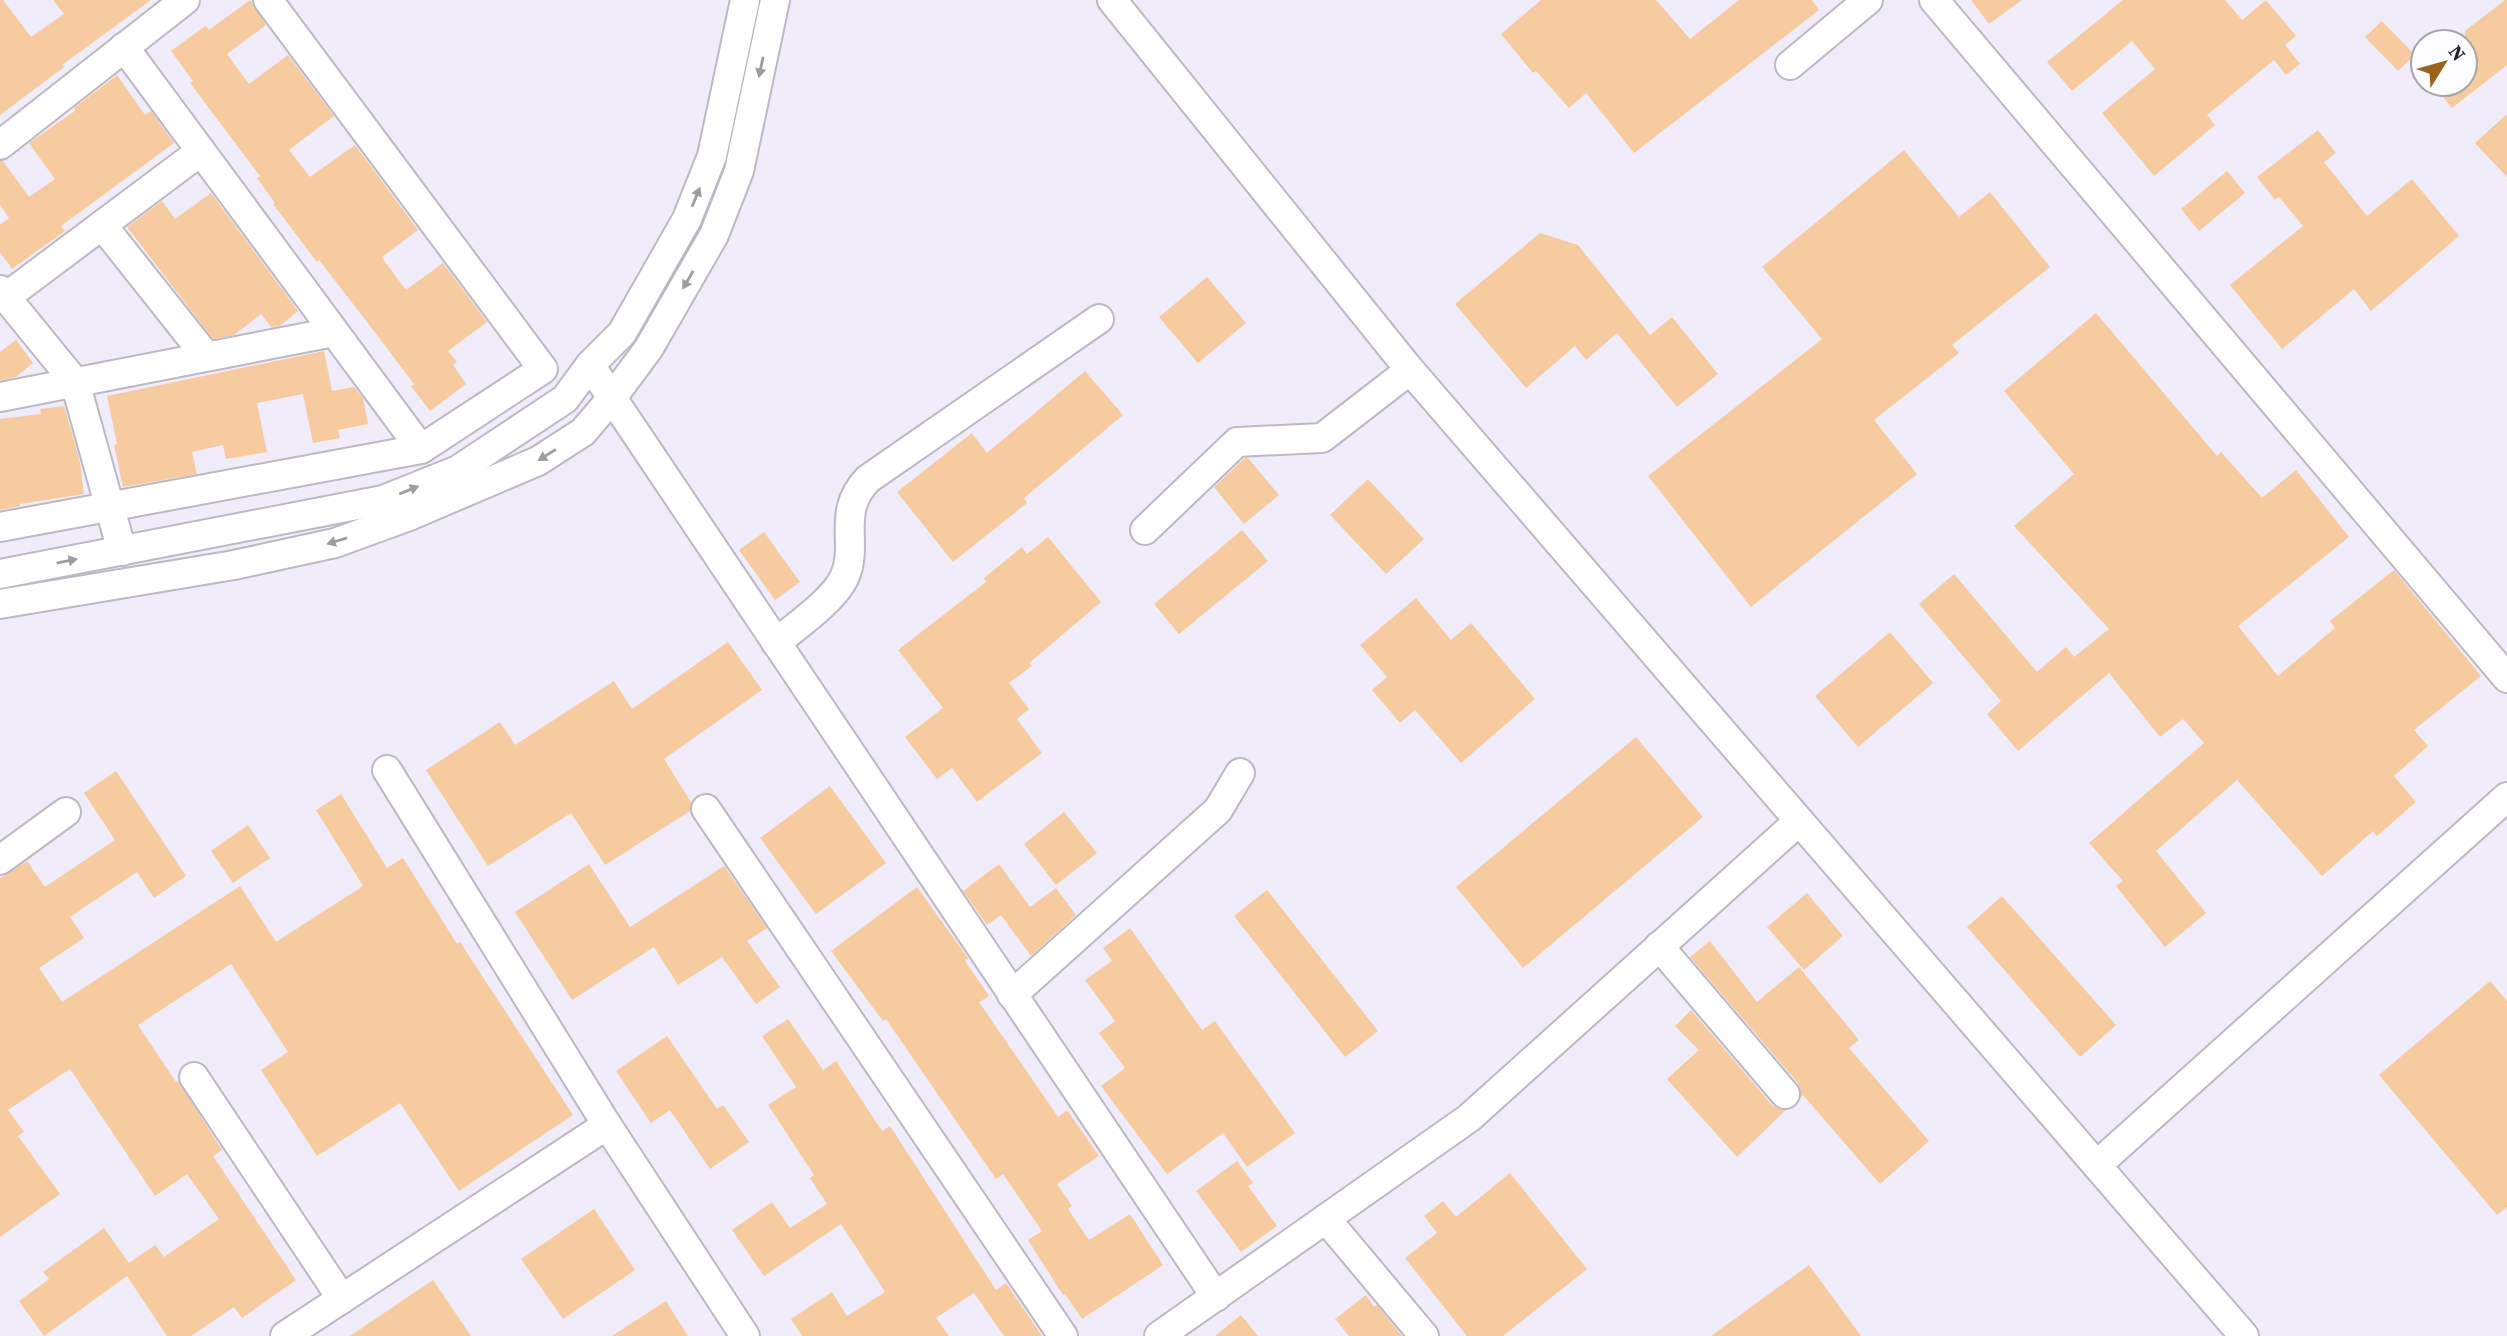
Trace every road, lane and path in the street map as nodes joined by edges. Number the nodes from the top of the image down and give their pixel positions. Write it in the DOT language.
graph roads {
  1 [pos="185,0"];
  2 [pos="268,0"];
  3 [pos="745,0"];
  4 [pos="775,0"];
  5 [pos="1112,0"];
  6 [pos="1868,0"];
  7 [pos="1934,0"];
  8 [pos="124,47"];
  9 [pos="1790,65"];
  10 [pos="0,145"];
  11 [pos="201,151"];
  12 [pos="102,225"];
  13 [pos="3,293"];
  14 [pos="1099,319"];
  15 [pos="334,332"];
  16 [pos="206,356"];
  17 [pos="590,365"];
  18 [pos="1410,370"];
  19 [pos="75,382"];
  20 [pos="0,397"];
  21 [pos="612,398"];
  22 [pos="421,449"];
  23 [pos="109,505"];
  24 [pos="0,527"];
  25 [pos="1145,530"];
  26 [pos="122,551"];
  27 [pos="0,574"];
  28 [pos="0,604"];
  29 [pos="776,643"];
  30 [pos="2507,678"];
  31 [pos="387,770"];
  32 [pos="1240,773"];
  33 [pos="2507,797"];
  34 [pos="706,809"];
  35 [pos="66,812"];
  36 [pos="1799,821"];
  37 [pos="0,860"];
  38 [pos="1660,946"];
  39 [pos="1012,995"];
  40 [pos="194,1077"];
  41 [pos="1785,1094"];
  42 [pos="607,1125"];
  43 [pos="2097,1165"];
  44 [pos="1326,1219"];
  45 [pos="1216,1297"];
  46 [pos="342,1299"];
  47 [pos="285,1336"];
  48 [pos="745,1336"];
  49 [pos="1063,1336"];
  50 [pos="1159,1336"];
  51 [pos="1424,1336"];
  52 [pos="2244,1336"];
  1 -- 8 [label="street"];
  2 -- 22 [label="street"];
  17 -- 3 [label="street, one-way"];
  4 -- 21 [label="street, one-way"];
  5 -- 18 [label="street"];
  6 -- 9 [label="street"];
  7 -- 30 [label="street"];
  8 -- 10 [label="street"];
  8 -- 11 [label="street"];
  11 -- 12 [label="street"];
  11 -- 15 [label="street"];
  12 -- 13 [label="street"];
  12 -- 16 [label="street"];
  13 -- 19 [label="street"];
  14 -- 29 [label="street"];
  15 -- 16 [label="street"];
  15 -- 22 [label="street"];
  16 -- 19 [label="street"];
  17 -- 21 [label="street"];
  26 -- 17 [label="street, one-way"];
  18 -- 25 [label="street"];
  18 -- 36 [label="street"];
  19 -- 20 [label="street"];
  19 -- 23 [label="street"];
  21 -- 28 [label="street, one-way"];
  21 -- 29 [label="street"];
  22 -- 23 [label="street"];
  23 -- 24 [label="street"];
  23 -- 26 [label="street"];
  27 -- 26 [label="street, one-way"];
  29 -- 39 [label="street"];
  31 -- 42 [label="street"];
  32 -- 39 [label="street"];
  33 -- 43 [label="street"];
  34 -- 49 [label="street"];
  35 -- 37 [label="street"];
  36 -- 38 [label="street"];
  36 -- 43 [label="street"];
  38 -- 41 [label="street"];
  38 -- 44 [label="street"];
  39 -- 45 [label="street"];
  40 -- 46 [label="street"];
  42 -- 46 [label="street"];
  42 -- 48 [label="street"];
  43 -- 52 [label="street"];
  44 -- 45 [label="street"];
  44 -- 51 [label="street"];
  45 -- 50 [label="street"];
  46 -- 47 [label="street"];
}
